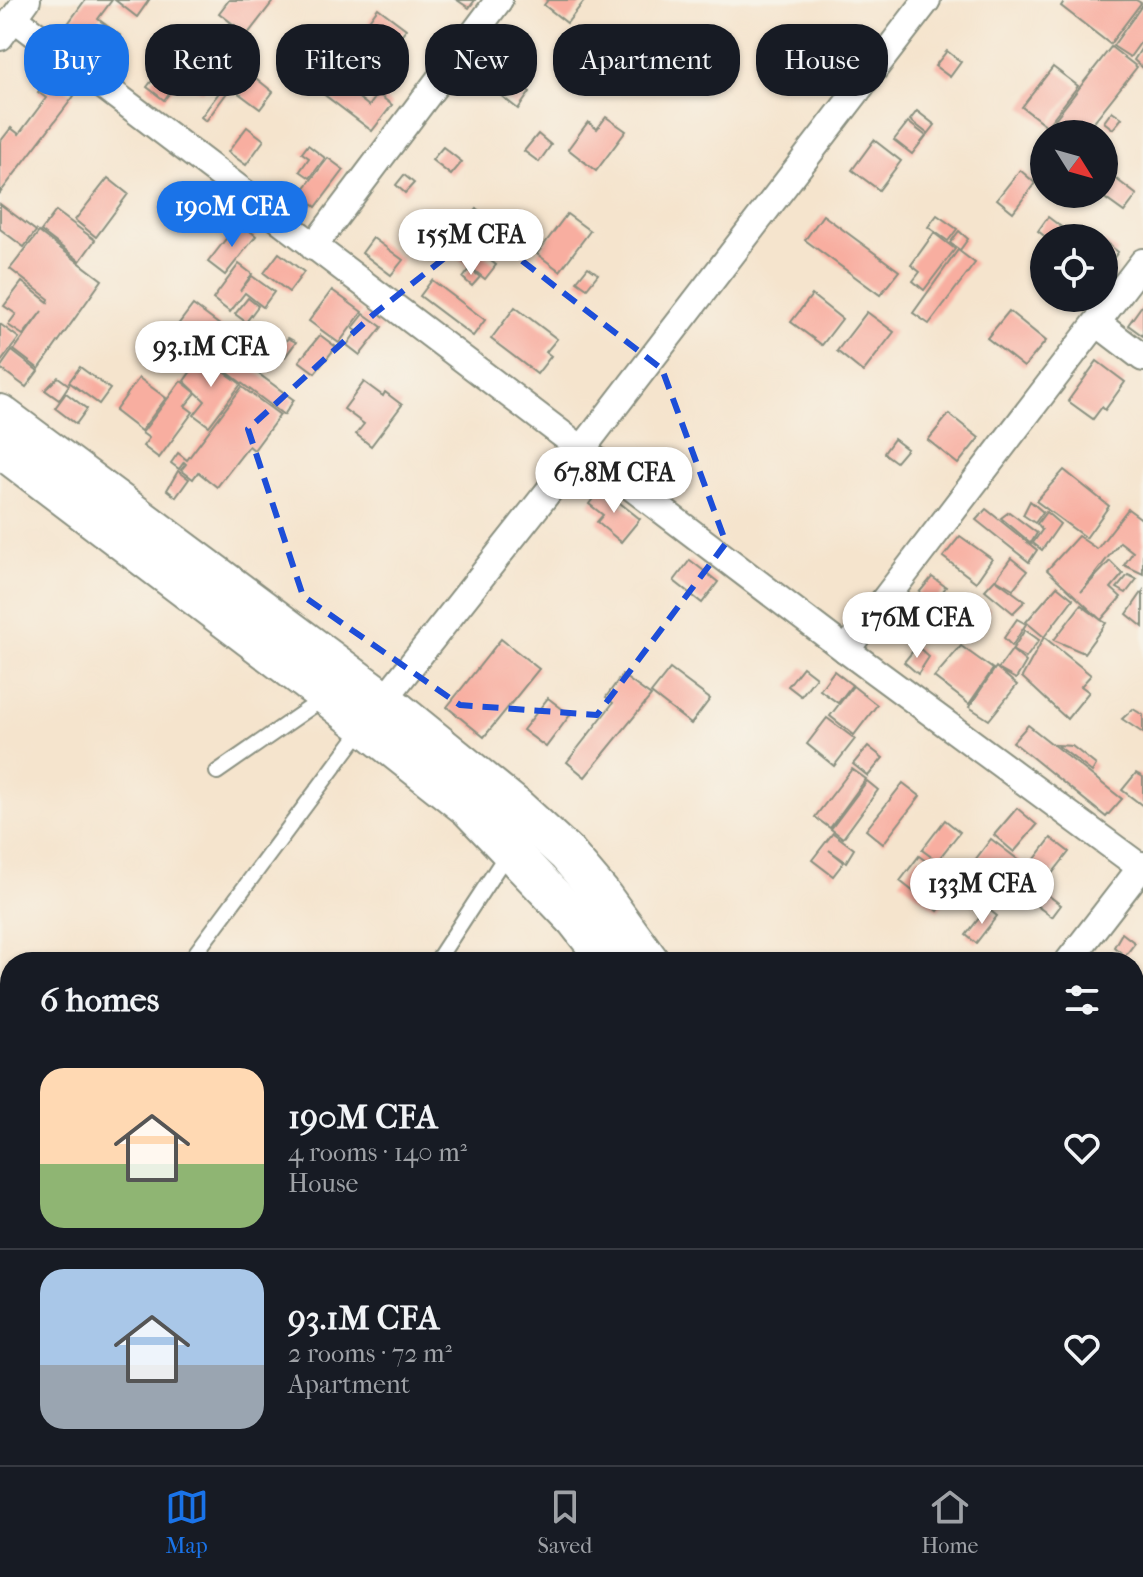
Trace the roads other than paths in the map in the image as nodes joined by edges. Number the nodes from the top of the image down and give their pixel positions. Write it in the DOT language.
graph roads {
  1 [pos="499,0"];
  2 [pos="927,0"];
  3 [pos="14,18"];
  4 [pos="313,247"];
  5 [pos="1143,262"];
  6 [pos="1097,323"];
  7 [pos="1143,358"];
  8 [pos="0,414"];
  9 [pos="0,448"];
  10 [pos="582,449"];
  11 [pos="846,650"];
  12 [pos="327,696"];
  13 [pos="375,712"];
  14 [pos="217,772"];
  15 [pos="510,848"];
  16 [pos="1142,867"];
  17 [pos="196,952"];
  18 [pos="442,952"];
  19 [pos="601,952"];
  20 [pos="643,952"];
  21 [pos="1076,952"];
  1 -- 4 [label="street"];
  2 -- 10 [label="street"];
  3 -- 4 [label="street"];
  4 -- 10 [label="street"];
  5 -- 6 [label="street"];
  6 -- 7 [label="street"];
  6 -- 11 [label="street"];
  8 -- 13 [label="street"];
  9 -- 12 [label="street"];
  10 -- 11 [label="street"];
  10 -- 13 [label="street"];
  11 -- 16 [label="street"];
  12 -- 13 [label="street"];
  12 -- 14 [label="lane"];
  13 -- 15 [label="street"];
  13 -- 17 [label="lane"];
  13 -- 20 [label="street"];
  15 -- 18 [label="lane"];
  15 -- 19 [label="street"];
  16 -- 21 [label="street"];
}
